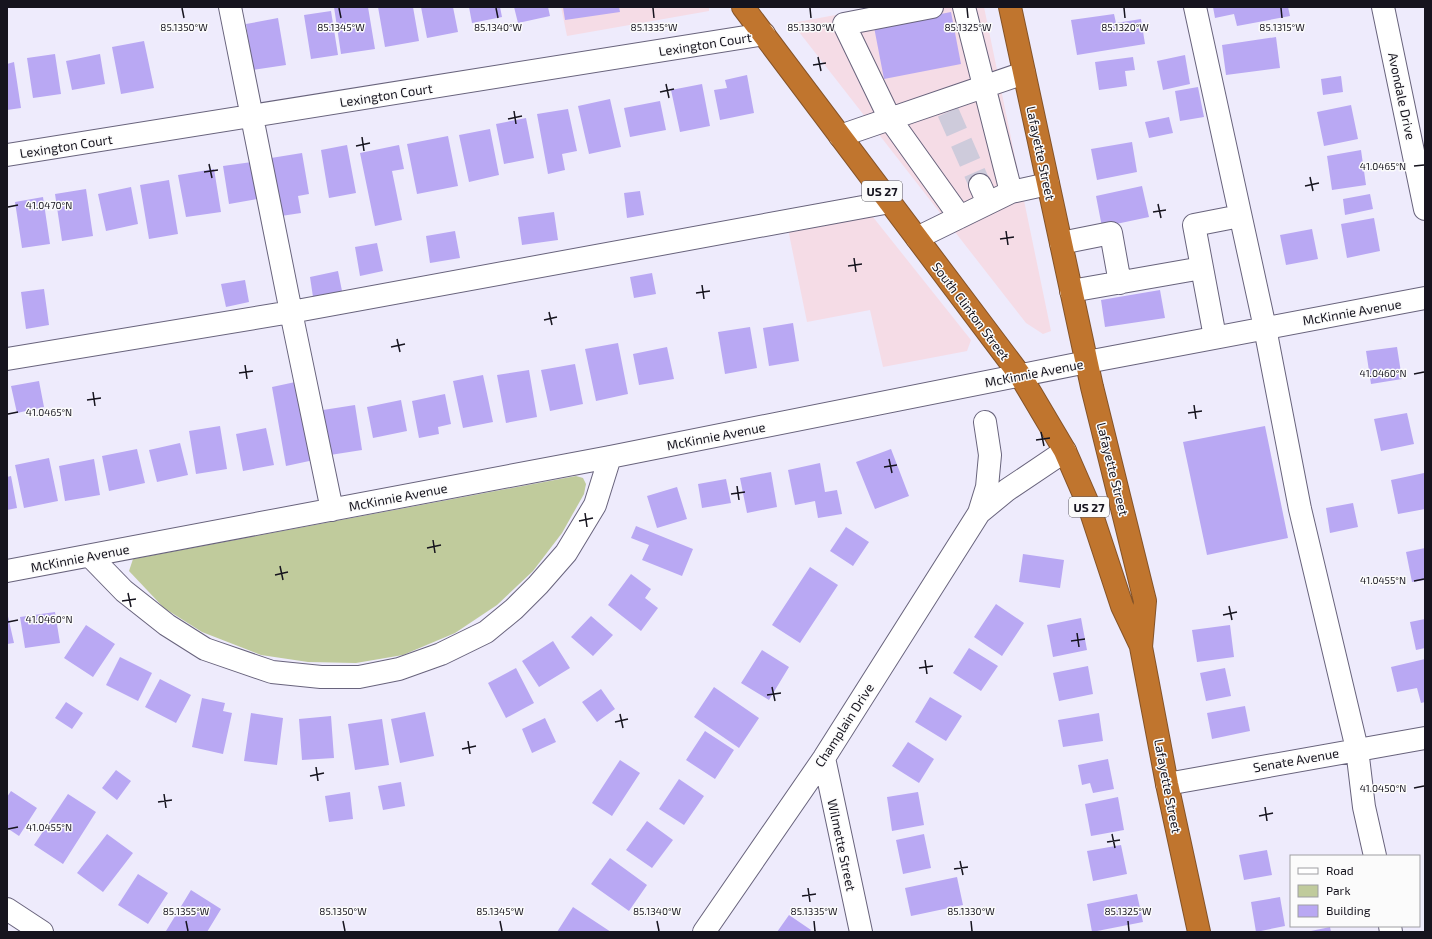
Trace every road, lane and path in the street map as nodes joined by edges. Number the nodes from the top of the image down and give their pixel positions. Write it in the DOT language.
graph roads {
  1 [pos="230,7"];
  2 [pos="743,7"];
  3 [pos="932,7"];
  4 [pos="964,7"];
  5 [pos="1010,7"];
  6 [pos="1195,7"];
  7 [pos="1383,7"];
  8 [pos="764,34"];
  9 [pos="1024,73"];
  10 [pos="985,87"];
  11 [pos="251,116"];
  12 [pos="890,119"];
  13 [pos="840,136"];
  14 [pos="7,155"];
  15 [pos="1048,184"];
  16 [pos="1011,192"];
  17 [pos="890,202"];
  18 [pos="1425,209"];
  19 [pos="1240,216"];
  20 [pos="960,217"];
  21 [pos="917,238"];
  22 [pos="1061,243"];
  23 [pos="1202,268"];
  24 [pos="1120,283"];
  25 [pos="1072,291"];
  26 [pos="1425,298"];
  27 [pos="291,312"];
  28 [pos="1265,328"];
  29 [pos="1215,337"];
  30 [pos="7,359"];
  31 [pos="1087,362"];
  32 [pos="1020,375"];
  33 [pos="985,422"];
  34 [pos="1065,451"];
  35 [pos="610,457"];
  36 [pos="332,510"];
  37 [pos="978,513"];
  38 [pos="90,556"];
  39 [pos="7,571"];
  40 [pos="1141,647"];
  41 [pos="1425,738"];
  42 [pos="1357,749"];
  43 [pos="824,758"];
  44 [pos="1167,784"];
  45 [pos="1375,855"];
  46 [pos="8,909"];
  47 [pos="14,932"];
  48 [pos="42,932"];
  49 [pos="704,932"];
  50 [pos="861,932"];
  51 [pos="1199,932"];
  1 -- 11 [label="street"];
  2 -- 8 [label="highway, South Clinton Street / US 27"];
  3 -- 12 [label="street"];
  4 -- 10 [label="street"];
  5 -- 9 [label="highway, Lafayette Street / US 27"];
  6 -- 19 [label="street"];
  7 -- 18 [label="street, Avondale Drive"];
  8 -- 11 [label="street, Lexington Court"];
  8 -- 13 [label="highway, South Clinton Street / US 27"];
  9 -- 10 [label="street"];
  9 -- 15 [label="highway, Lafayette Street / US 27"];
  10 -- 12 [label="street"];
  10 -- 16 [label="street"];
  11 -- 14 [label="street, Lexington Court"];
  11 -- 27 [label="street"];
  12 -- 13 [label="street"];
  12 -- 20 [label="street"];
  13 -- 17 [label="highway, South Clinton Street / US 27"];
  15 -- 16 [label="street"];
  15 -- 22 [label="highway, Lafayette Street / US 27"];
  16 -- 20 [label="street"];
  17 -- 21 [label="highway, South Clinton Street / US 27"];
  17 -- 27 [label="street"];
  19 -- 23 [label="street"];
  19 -- 28 [label="street"];
  20 -- 21 [label="street"];
  21 -- 32 [label="highway, South Clinton Street / US 27"];
  22 -- 24 [label="street"];
  22 -- 25 [label="highway, Lafayette Street / US 27"];
  23 -- 24 [label="street"];
  23 -- 29 [label="street"];
  24 -- 25 [label="street"];
  25 -- 31 [label="highway, Lafayette Street / US 27"];
  26 -- 28 [label="street, McKinnie Avenue"];
  27 -- 30 [label="street"];
  27 -- 36 [label="street"];
  28 -- 29 [label="street, McKinnie Avenue"];
  28 -- 42 [label="street"];
  29 -- 31 [label="street, McKinnie Avenue"];
  31 -- 32 [label="street, McKinnie Avenue"];
  31 -- 40 [label="highway, Lafayette Street / US 27"];
  32 -- 34 [label="highway, South Clinton Street / US 27"];
  32 -- 35 [label="street, McKinnie Avenue"];
  33 -- 37 [label="street, Champlain Drive"];
  34 -- 37 [label="street, Champlain Drive"];
  34 -- 40 [label="highway, South Clinton Street / US 27"];
  35 -- 36 [label="street, McKinnie Avenue"];
  35 -- 38 [label="street"];
  36 -- 38 [label="street, McKinnie Avenue"];
  37 -- 43 [label="street, Champlain Drive"];
  38 -- 39 [label="street, McKinnie Avenue"];
  40 -- 44 [label="highway, Lafayette Street / US 27"];
  41 -- 42 [label="street, Senate Avenue"];
  42 -- 44 [label="street, Senate Avenue"];
  42 -- 45 [label="street"];
  43 -- 49 [label="street, Champlain Drive"];
  43 -- 50 [label="street, Wilmette Street"];
  44 -- 51 [label="highway, Lafayette Street / US 27"];
  46 -- 47 [label="street"];
  46 -- 48 [label="street"];
}
